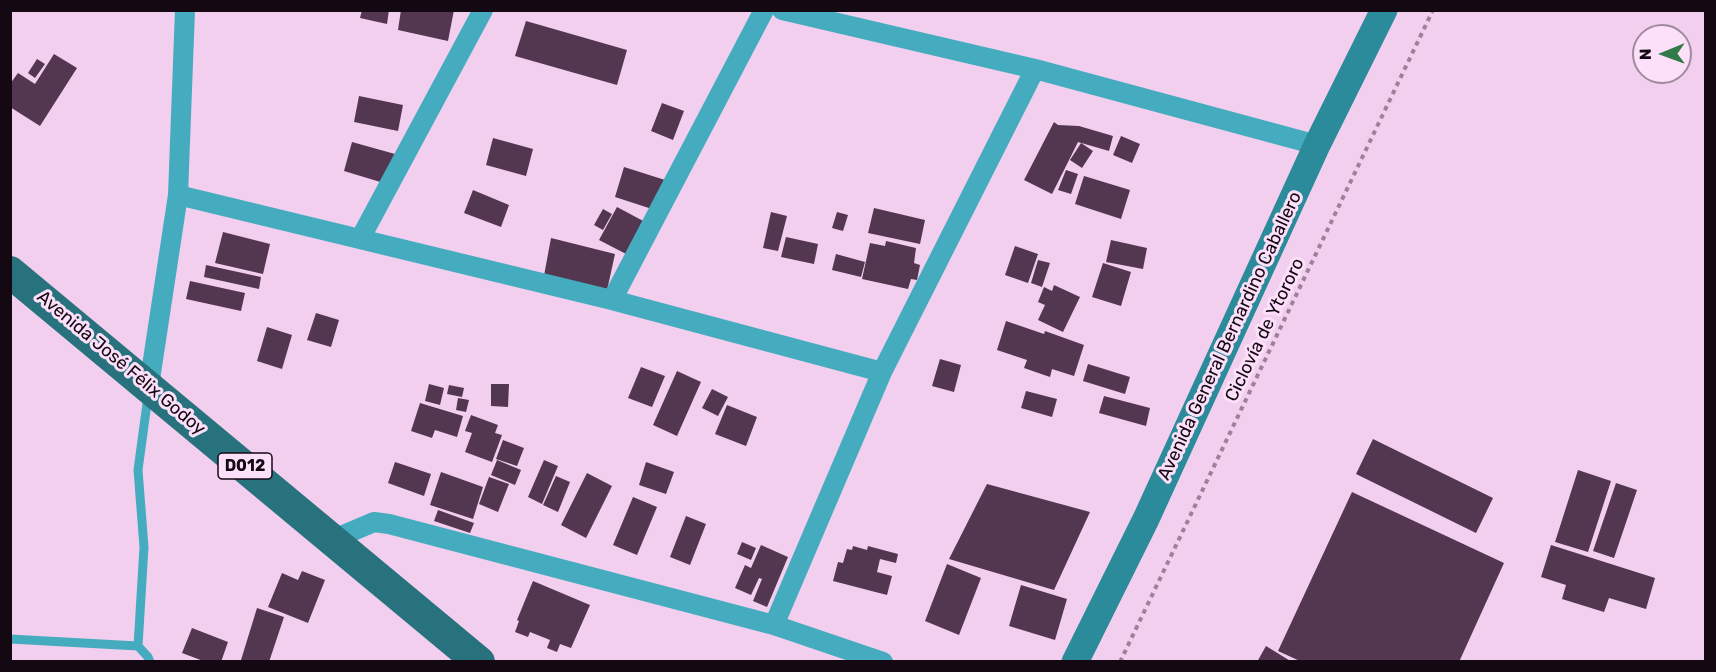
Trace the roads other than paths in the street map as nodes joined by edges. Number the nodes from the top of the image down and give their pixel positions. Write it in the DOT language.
graph roads {
  1 [pos="185,10"];
  2 [pos="483,10"];
  3 [pos="764,10"];
  4 [pos="782,10"];
  5 [pos="1384,10"];
  6 [pos="1035,69"];
  7 [pos="1317,145"];
  8 [pos="178,195"];
  9 [pos="360,239"];
  10 [pos="10,272"];
  11 [pos="612,300"];
  12 [pos="882,372"];
  13 [pos="149,386"];
  14 [pos="334,539"];
  15 [pos="774,625"];
  16 [pos="10,639"];
  17 [pos="138,646"];
  18 [pos="150,662"];
  19 [pos="479,662"];
  20 [pos="883,662"];
  21 [pos="1075,662"];
  1 -- 8 [label="street"];
  2 -- 9 [label="street"];
  3 -- 11 [label="street"];
  4 -- 6 [label="street"];
  5 -- 7 [label="main road, Avenida General Bernardino Caballero"];
  6 -- 7 [label="street"];
  6 -- 12 [label="street"];
  7 -- 21 [label="main road, Avenida General Bernardino Caballero"];
  8 -- 9 [label="street"];
  8 -- 13 [label="street"];
  9 -- 11 [label="street"];
  10 -- 13 [label="main road, Avenida José Félix Godoy / D012"];
  11 -- 12 [label="street"];
  12 -- 15 [label="street"];
  13 -- 14 [label="main road, Avenida José Félix Godoy / D012"];
  13 -- 17 [label="lane"];
  14 -- 15 [label="street"];
  14 -- 19 [label="main road, Avenida José Félix Godoy / D012"];
  15 -- 20 [label="street"];
  16 -- 17 [label="lane"];
  17 -- 18 [label="lane"];
}
